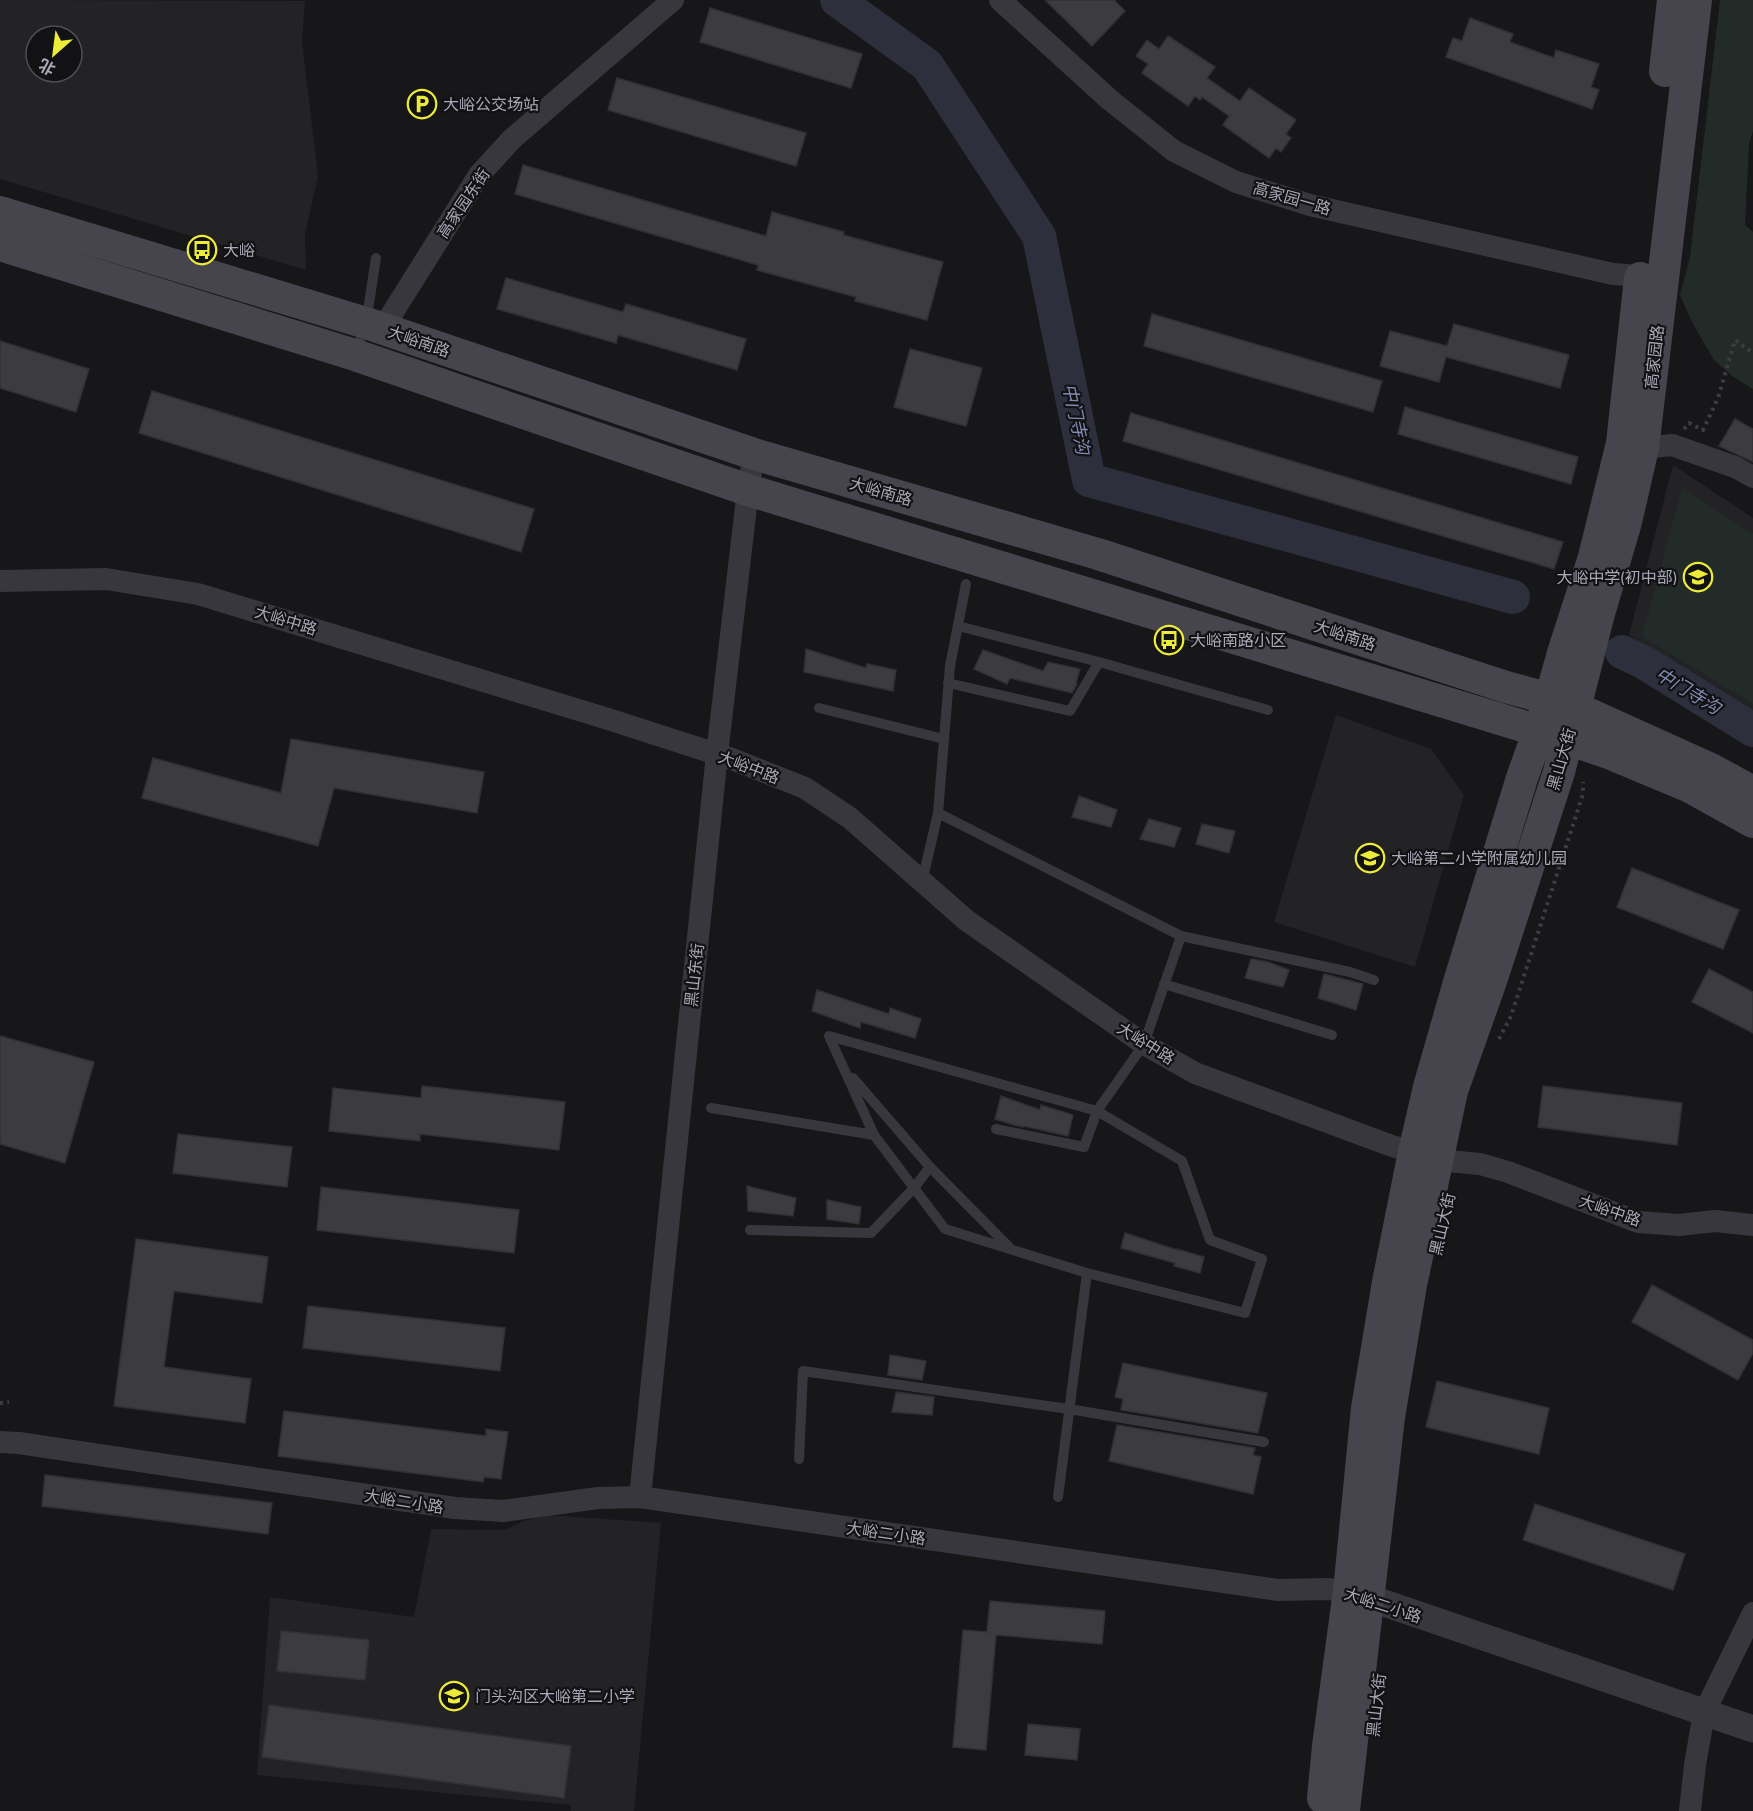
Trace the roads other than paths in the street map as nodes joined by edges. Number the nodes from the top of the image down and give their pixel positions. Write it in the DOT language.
graph roads {
  1 [pos="673,0"];
  2 [pos="1000,0"];
  3 [pos="1673,0"];
  4 [pos="1696,0"];
  5 [pos="0,212"];
  6 [pos="0,245"];
  7 [pos="376,258"];
  8 [pos="1640,276"];
  9 [pos="374,326"];
  10 [pos="355,355"];
  11 [pos="1658,446"];
  12 [pos="754,454"];
  13 [pos="1753,477"];
  14 [pos="748,490"];
  15 [pos="0,581"];
  16 [pos="966,584"];
  17 [pos="958,626"];
  18 [pos="1099,662"];
  19 [pos="948,683"];
  20 [pos="1563,703"];
  21 [pos="819,708"];
  22 [pos="1268,710"];
  23 [pos="1564,738"];
  24 [pos="944,739"];
  25 [pos="717,754"];
  26 [pos="1753,792"];
  27 [pos="938,813"];
  28 [pos="1753,822"];
  29 [pos="922,882"];
  30 [pos="1180,936"];
  31 [pos="1374,980"];
  32 [pos="1164,984"];
  33 [pos="1332,1035"];
  34 [pos="1144,1044"];
  35 [pos="844,1068"];
  36 [pos="711,1108"];
  37 [pos="1097,1111"];
  38 [pos="996,1129"];
  39 [pos="874,1135"];
  40 [pos="1426,1156"];
  41 [pos="930,1167"];
  42 [pos="914,1188"];
  43 [pos="1753,1225"];
  44 [pos="750,1230"];
  45 [pos="1011,1250"];
  46 [pos="1087,1273"];
  47 [pos="1069,1409"];
  48 [pos="0,1442"];
  49 [pos="1264,1442"];
  50 [pos="799,1459"];
  51 [pos="639,1497"];
  52 [pos="1058,1497"];
  53 [pos="1359,1594"];
  54 [pos="1753,1613"];
  55 [pos="1704,1713"];
  56 [pos="1753,1730"];
  57 [pos="1322,1811"];
  58 [pos="1344,1811"];
  59 [pos="1690,1811"];
  1 -- 9 [label="street, 高家园东街"];
  2 -- 8 [label="street, 高家园一路"];
  3 -- 8 [label="main road, 高家园路"];
  4 -- 11 [label="main road, 高家园路"];
  5 -- 9 [label="main road, 大峪南路"];
  6 -- 10 [label="main road, 大峪南路"];
  7 -- 9 [label="lane"];
  8 -- 20 [label="main road, 高家园路"];
  9 -- 10 [label="lane"];
  9 -- 12 [label="main road, 大峪南路"];
  10 -- 14 [label="main road, 大峪南路"];
  11 -- 13 [label="street"];
  11 -- 20 [label="main road, 高家园路"];
  12 -- 14 [label="street, 黑山东街"];
  12 -- 20 [label="main road, 大峪南路"];
  14 -- 23 [label="main road, 大峪南路"];
  14 -- 25 [label="street, 黑山东街"];
  15 -- 25 [label="street, 大峪中路"];
  16 -- 17 [label="lane"];
  17 -- 18 [label="lane"];
  17 -- 19 [label="lane"];
  18 -- 19 [label="lane"];
  18 -- 22 [label="lane"];
  19 -- 24 [label="lane"];
  20 -- 23 [label="main road, 黑山大街"];
  20 -- 26 [label="main road, 大峪南路"];
  21 -- 24 [label="lane"];
  23 -- 28 [label="main road, 大峪南路"];
  23 -- 40 [label="main road, 黑山大街"];
  24 -- 27 [label="lane"];
  25 -- 29 [label="street, 大峪中路"];
  25 -- 51 [label="street, 黑山东街"];
  27 -- 29 [label="lane"];
  27 -- 30 [label="lane"];
  29 -- 34 [label="street, 大峪中路"];
  30 -- 31 [label="lane"];
  30 -- 32 [label="lane"];
  32 -- 33 [label="lane"];
  32 -- 34 [label="lane"];
  34 -- 37 [label="lane"];
  34 -- 40 [label="street, 大峪中路"];
  35 -- 37 [label="lane"];
  35 -- 39 [label="lane"];
  35 -- 41 [label="lane"];
  36 -- 39 [label="lane"];
  37 -- 38 [label="lane"];
  37 -- 46 [label="lane"];
  39 -- 42 [label="lane"];
  40 -- 43 [label="street, 大峪中路"];
  40 -- 53 [label="main road, 黑山大街"];
  41 -- 42 [label="lane"];
  41 -- 45 [label="lane"];
  42 -- 44 [label="lane"];
  42 -- 45 [label="lane"];
  45 -- 46 [label="lane"];
  46 -- 47 [label="lane"];
  47 -- 49 [label="lane"];
  47 -- 50 [label="lane"];
  47 -- 52 [label="lane"];
  48 -- 51 [label="street, 大峪二小路"];
  51 -- 53 [label="street, 大峪二小路"];
  53 -- 55 [label="street, 大峪二小路"];
  53 -- 57 [label="main road, 黑山大街"];
  53 -- 58 [label="main road, 黑山大街"];
  54 -- 55 [label="street"];
  55 -- 56 [label="street, 大峪二小路"];
  55 -- 59 [label="street"];
}
